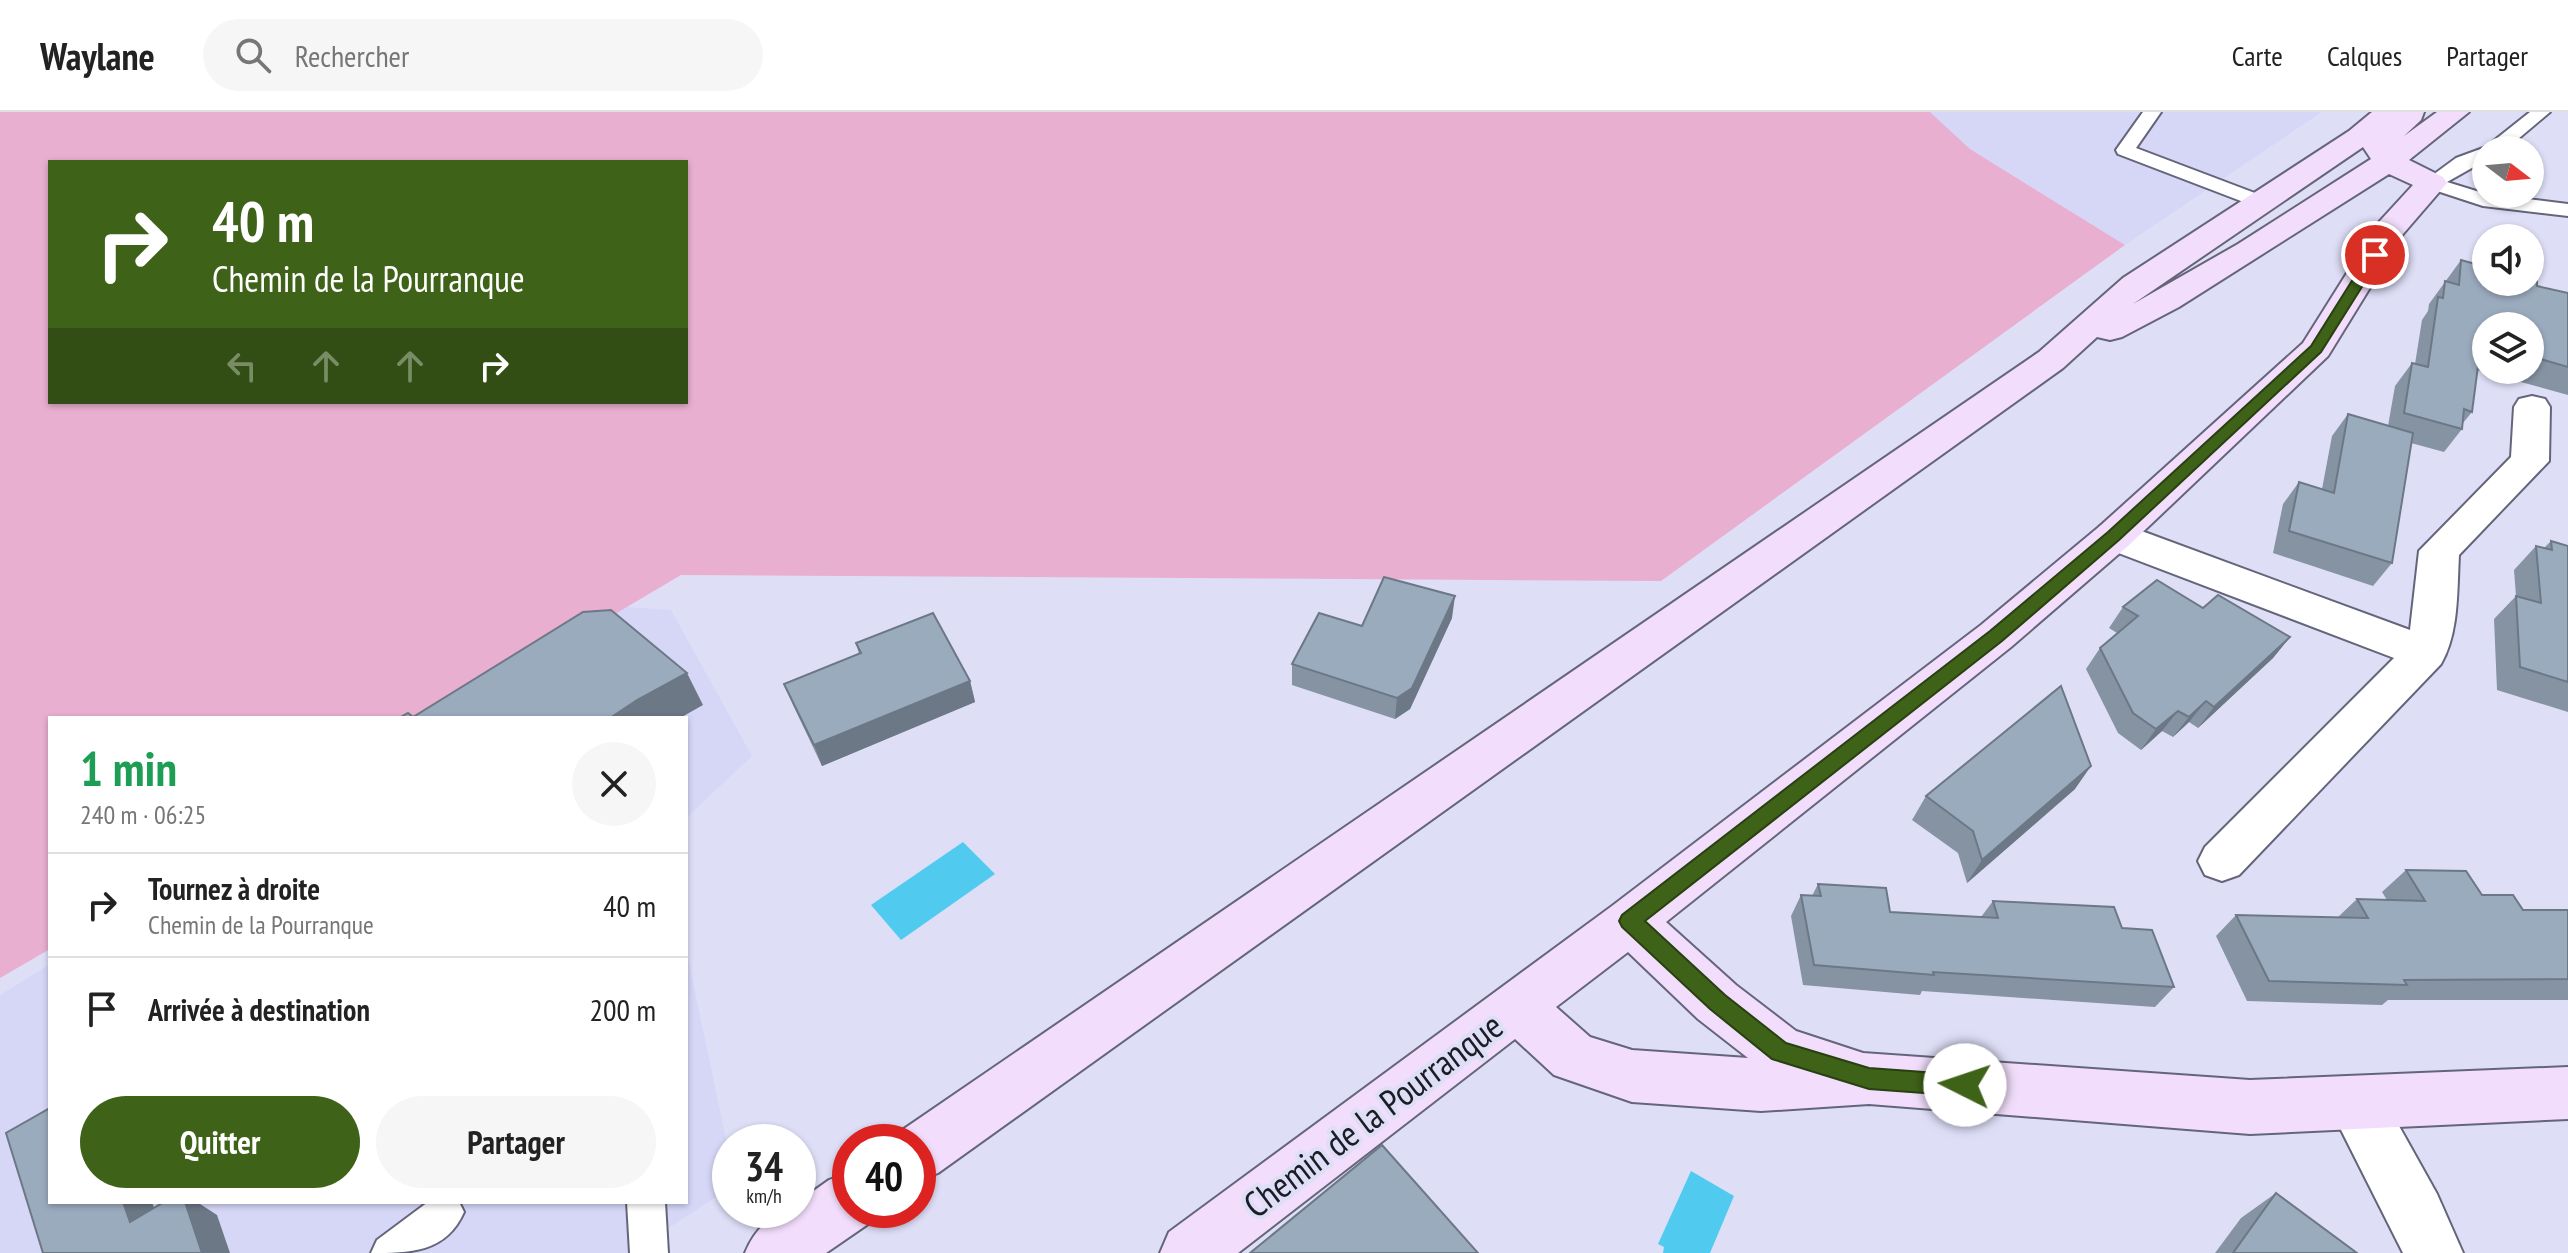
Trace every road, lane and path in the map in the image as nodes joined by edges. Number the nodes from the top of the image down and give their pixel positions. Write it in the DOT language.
graph roads {
  1 [pos="2152,112"];
  2 [pos="2389,112"];
  3 [pos="2413,112"];
  4 [pos="2455,112"];
  5 [pos="2541,112"];
  6 [pos="2511,136"];
  7 [pos="2472,158"];
  8 [pos="2387,161"];
  9 [pos="2432,183"];
  10 [pos="2261,202"];
  11 [pos="2568,210"];
  12 [pos="2051,360"];
  13 [pos="2532,407"];
  14 [pos="2114,536"];
  15 [pos="2426,653"];
  16 [pos="2222,861"];
  17 [pos="1630,921"];
  18 [pos="1517,1006"];
  19 [pos="1869,1078"];
  20 [pos="2568,1093"];
  21 [pos="2355,1102"];
  22 [pos="936,1140"];
  23 [pos="646,1204"];
  24 [pos="445,1212"];
  25 [pos="832,1213"];
  26 [pos="390,1253"];
  27 [pos="649,1253"];
  28 [pos="775,1253"];
  29 [pos="1190,1253"];
  30 [pos="2433,1253"];
  1 -- 10 [label="lane"];
  2 -- 10 [label="main road"];
  3 -- 8 [label="main road"];
  4 -- 8 [label="main road"];
  5 -- 6 [label="lane"];
  7 -- 9 [label="lane"];
  8 -- 9 [label="main road"];
  8 -- 12 [label="main road"];
  9 -- 11 [label="lane"];
  9 -- 14 [label="main road"];
  10 -- 12 [label="main road"];
  12 -- 22 [label="main road"];
  13 -- 15 [label="street"];
  14 -- 15 [label="street"];
  14 -- 17 [label="main road"];
  15 -- 16 [label="street"];
  17 -- 18 [label="main road, Chemin de la Pourranque"];
  17 -- 19 [label="main road"];
  18 -- 19 [label="main road"];
  18 -- 29 [label="main road, Chemin de la Pourranque"];
  19 -- 21 [label="main road"];
  20 -- 21 [label="main road"];
  21 -- 30 [label="street"];
  23 -- 27 [label="lane"];
  24 -- 26 [label="lane"];
  25 -- 28 [label="main road"];
}
